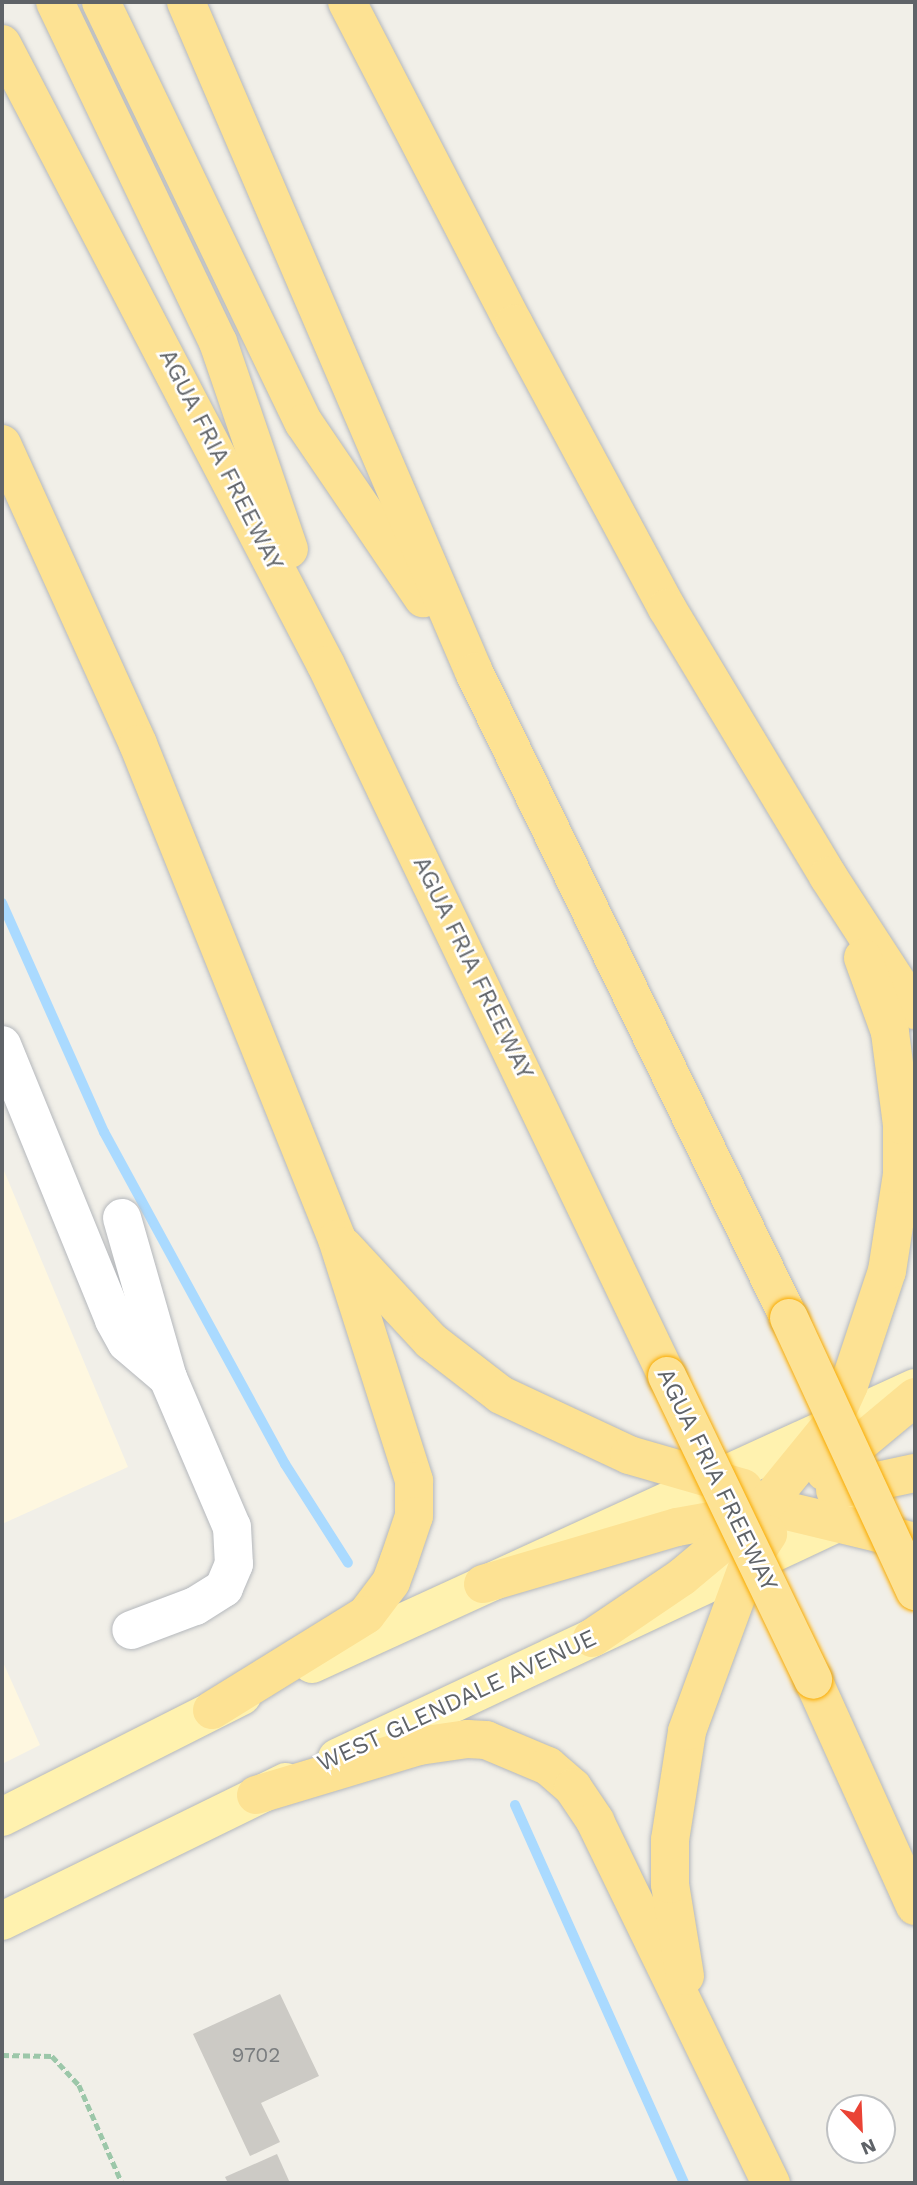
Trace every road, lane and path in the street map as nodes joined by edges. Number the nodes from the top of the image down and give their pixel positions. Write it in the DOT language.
graph roads {
  1 [pos="55,2"];
  2 [pos="101,2"];
  3 [pos="186,2"];
  4 [pos="347,2"];
  5 [pos="2,44"];
  6 [pos="2,444"];
  7 [pos="326,665"];
  8 [pos="474,672"];
  9 [pos="828,876"];
  10 [pos="915,1010"];
  11 [pos="2,1045"];
  12 [pos="122,1218"];
  13 [pos="337,1239"];
  14 [pos="168,1378"];
  15 [pos="915,1388"];
  16 [pos="915,1397"];
  17 [pos="831,1425"];
  18 [pos="915,1473"];
  19 [pos="711,1480"];
  20 [pos="915,1485"];
  21 [pos="782,1502"];
  22 [pos="838,1522"];
  23 [pos="915,1542"];
  24 [pos="748,1565"];
  25 [pos="483,1584"];
  26 [pos="915,1591"];
  27 [pos="131,1630"];
  28 [pos="592,1638"];
  29 [pos="212,1710"];
  30 [pos="256,1795"];
  31 [pos="2,1817"];
  32 [pos="915,1906"];
  33 [pos="2,1922"];
  34 [pos="705,2044"];
  35 [pos="2,2055"];
  36 [pos="122,2183"];
  37 [pos="771,2183"];
  1 -- 7 [label="highway"];
  2 -- 8 [label="highway"];
  3 -- 8 [label="highway"];
  4 -- 9 [label="highway"];
  5 -- 7 [label="highway, AGUA FRIA FREEWAY"];
  6 -- 13 [label="highway"];
  7 -- 32 [label="highway, AGUA FRIA FREEWAY, bridge"];
  8 -- 26 [label="highway, bridge"];
  9 -- 10 [label="highway"];
  9 -- 17 [label="highway"];
  11 -- 14 [label="lane"];
  12 -- 14 [label="lane"];
  13 -- 19 [label="highway"];
  13 -- 29 [label="highway"];
  14 -- 27 [label="lane"];
  15 -- 17 [label="main road"];
  16 -- 21 [label="highway"];
  17 -- 19 [label="main road"];
  17 -- 21 [label="highway"];
  18 -- 21 [label="highway"];
  19 -- 21 [label="highway"];
  19 -- 25 [label="main road"];
  20 -- 22 [label="main road, WEST GLENDALE AVENUE"];
  21 -- 22 [label="highway"];
  21 -- 24 [label="highway"];
  21 -- 25 [label="highway"];
  21 -- 28 [label="highway"];
  22 -- 23 [label="highway"];
  22 -- 24 [label="main road, WEST GLENDALE AVENUE"];
  24 -- 28 [label="main road, WEST GLENDALE AVENUE"];
  24 -- 34 [label="highway"];
  25 -- 29 [label="main road"];
  28 -- 30 [label="main road, WEST GLENDALE AVENUE"];
  29 -- 31 [label="main road"];
  30 -- 33 [label="main road, WEST GLENDALE AVENUE"];
  30 -- 34 [label="highway"];
  34 -- 37 [label="highway"];
  35 -- 36 [label="path"];
}
